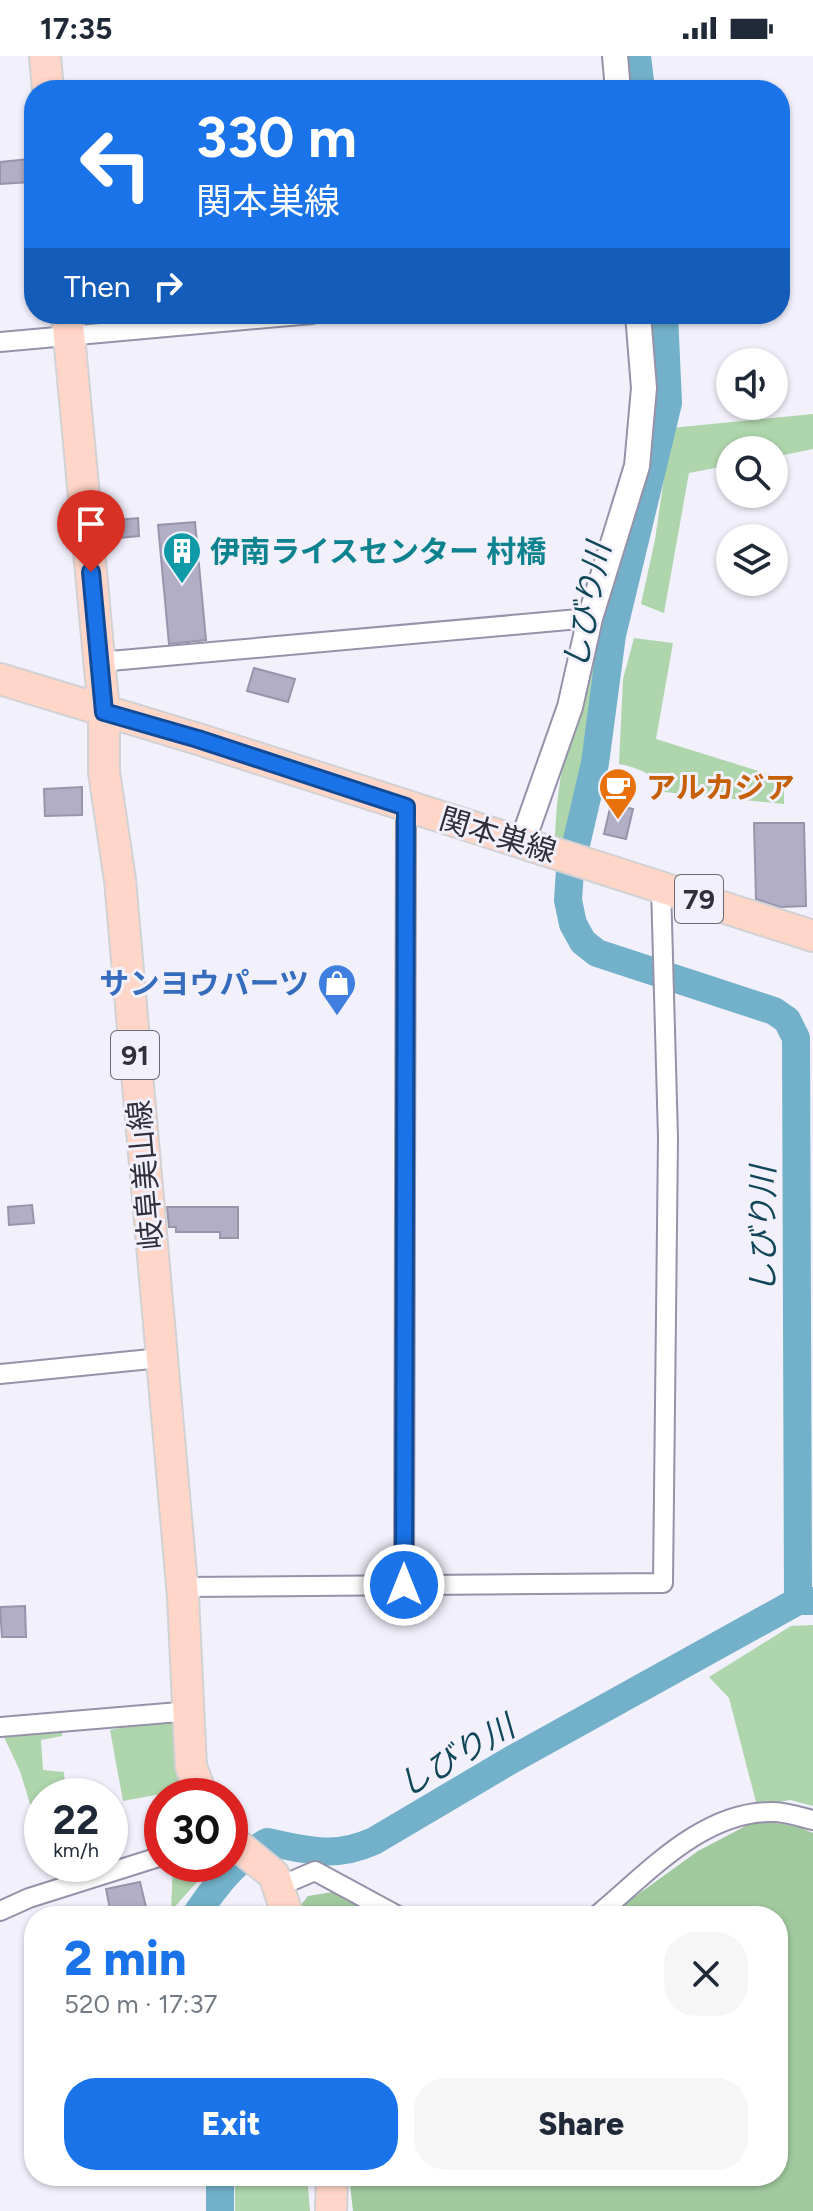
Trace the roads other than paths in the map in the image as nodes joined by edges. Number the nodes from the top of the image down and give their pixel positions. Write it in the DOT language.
graph roads {
  1 [pos="45,56"];
  2 [pos="615,56"];
  3 [pos="47,80"];
  4 [pos="617,80"];
  5 [pos="90,324"];
  6 [pos="639,324"];
  7 [pos="68,325"];
  8 [pos="0,342"];
  9 [pos="590,618"];
  10 [pos="99,662"];
  11 [pos="0,679"];
  12 [pos="104,712"];
  13 [pos="406,807"];
  14 [pos="522,843"];
  15 [pos="661,886"];
  16 [pos="813,936"];
  17 [pos="161,1358"];
  18 [pos="0,1374"];
  19 [pos="404,1585"];
  20 [pos="182,1587"];
  21 [pos="191,1711"];
  22 [pos="0,1727"];
  23 [pos="195,1778"];
  24 [pos="813,1820"];
  25 [pos="248,1852"];
  26 [pos="144,1862"];
  27 [pos="280,1886"];
  28 [pos="285,1906"];
  29 [pos="380,1906"];
  30 [pos="608,1906"];
  31 [pos="0,1911"];
  32 [pos="332,2186"];
  33 [pos="331,2211"];
  1 -- 3 [label="main road"];
  2 -- 4 [label="street"];
  5 -- 7 [label="street"];
  6 -- 9 [label="street"];
  7 -- 8 [label="street"];
  7 -- 10 [label="main road, 岐阜美山線 / 91"];
  9 -- 10 [label="street"];
  9 -- 14 [label="street"];
  10 -- 12 [label="main road, 岐阜美山線 / 91"];
  11 -- 12 [label="main road, 関本巣線 / 79"];
  12 -- 13 [label="main road, 関本巣線 / 79"];
  12 -- 17 [label="main road, 岐阜美山線 / 91"];
  13 -- 14 [label="main road, 関本巣線 / 79"];
  13 -- 19 [label="street"];
  14 -- 15 [label="main road, 関本巣線 / 79"];
  15 -- 16 [label="main road, 関本巣線 / 79"];
  15 -- 19 [label="street"];
  17 -- 18 [label="street"];
  17 -- 20 [label="main road, 岐阜美山線 / 91"];
  19 -- 20 [label="street"];
  20 -- 21 [label="main road, 岐阜美山線 / 91"];
  21 -- 22 [label="street"];
  21 -- 23 [label="main road, 岐阜美山線 / 91"];
  24 -- 30 [label="street"];
  25 -- 27 [label="main road"];
  26 -- 31 [label="street"];
  27 -- 28 [label="main road"];
  27 -- 29 [label="street"];
  32 -- 33 [label="main road"];
}
